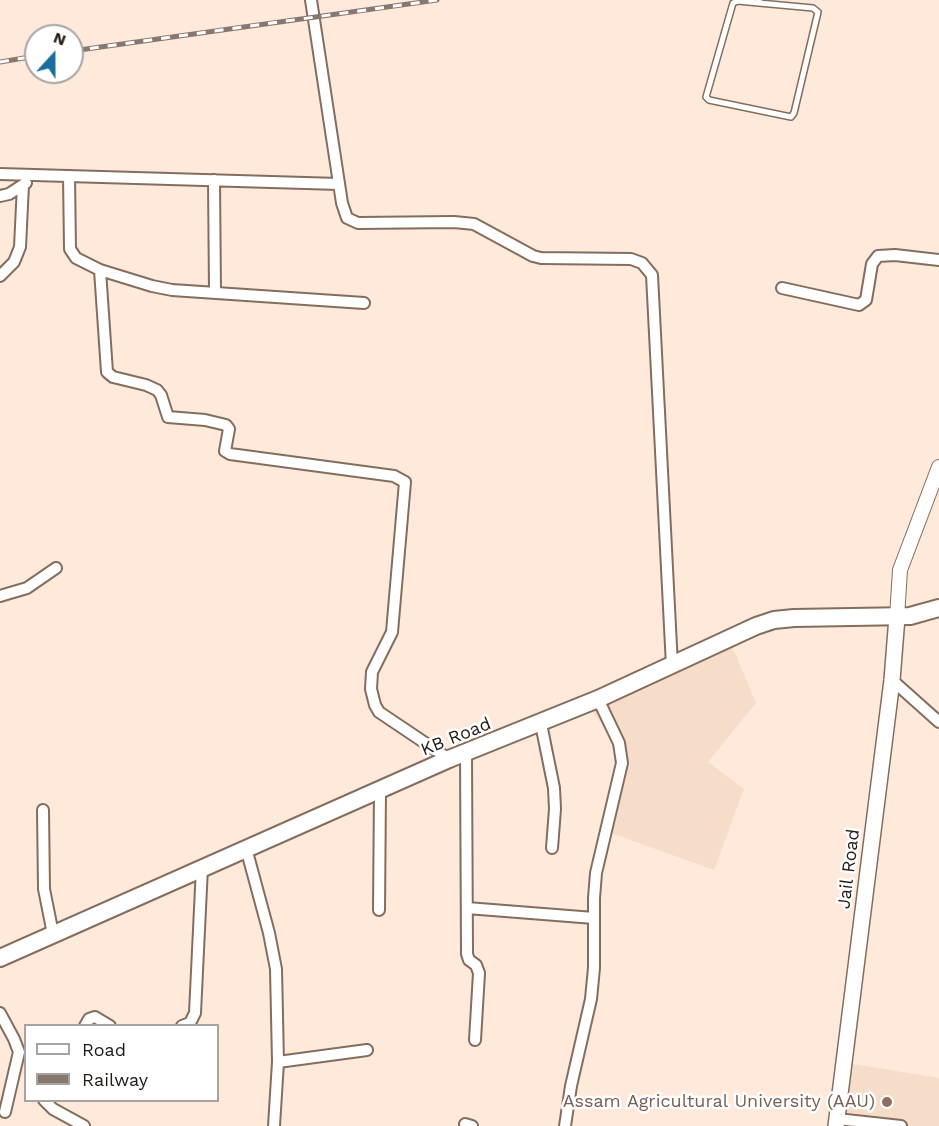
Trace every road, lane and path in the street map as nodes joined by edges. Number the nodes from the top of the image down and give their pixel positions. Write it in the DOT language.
graph roads {
  1 [pos="311,0"];
  2 [pos="759,2"];
  3 [pos="0,174"];
  4 [pos="37,176"];
  5 [pos="69,176"];
  6 [pos="214,180"];
  7 [pos="339,184"];
  8 [pos="23,185"];
  9 [pos="0,196"];
  10 [pos="939,260"];
  11 [pos="100,270"];
  12 [pos="0,276"];
  13 [pos="782,288"];
  14 [pos="215,292"];
  15 [pos="364,303"];
  16 [pos="939,467"];
  17 [pos="56,568"];
  18 [pos="0,596"];
  19 [pos="939,608"];
  20 [pos="897,617"];
  21 [pos="672,666"];
  22 [pos="892,680"];
  23 [pos="598,699"];
  24 [pos="939,722"];
  25 [pos="541,724"];
  26 [pos="466,753"];
  27 [pos="449,759"];
  28 [pos="380,790"];
  29 [pos="43,810"];
  30 [pos="246,848"];
  31 [pos="552,848"];
  32 [pos="202,867"];
  33 [pos="467,908"];
  34 [pos="379,910"];
  35 [pos="594,918"];
  36 [pos="53,934"];
  37 [pos="0,958"];
  38 [pos="0,1013"];
  39 [pos="86,1024"];
  40 [pos="107,1024"];
  41 [pos="187,1024"];
  42 [pos="475,1040"];
  43 [pos="367,1050"];
  44 [pos="278,1062"];
  45 [pos="45,1102"];
  46 [pos="5,1112"];
  47 [pos="837,1122"];
  48 [pos="84,1126"];
  49 [pos="274,1126"];
  50 [pos="565,1126"];
  51 [pos="901,1126"];
  1 -- 7 [label="street"];
  2 -- 2 [label="lane"];
  3 -- 4 [label="street"];
  4 -- 5 [label="street"];
  4 -- 8 [label="street"];
  5 -- 6 [label="street"];
  5 -- 11 [label="street"];
  6 -- 7 [label="street"];
  6 -- 14 [label="street"];
  7 -- 21 [label="street"];
  8 -- 9 [label="street"];
  8 -- 12 [label="street"];
  10 -- 13 [label="street"];
  11 -- 14 [label="street"];
  11 -- 27 [label="street"];
  14 -- 15 [label="street"];
  16 -- 20 [label="street"];
  17 -- 18 [label="street"];
  19 -- 20 [label="main road, KB Road"];
  20 -- 21 [label="main road, KB Road"];
  20 -- 22 [label="main road, Jail Road"];
  21 -- 23 [label="main road, KB Road"];
  22 -- 24 [label="street"];
  22 -- 47 [label="main road, Jail Road"];
  23 -- 25 [label="main road, KB Road"];
  23 -- 35 [label="street"];
  25 -- 26 [label="main road, KB Road"];
  25 -- 31 [label="street"];
  26 -- 27 [label="main road, KB Road"];
  26 -- 33 [label="street"];
  27 -- 28 [label="main road, KB Road"];
  28 -- 30 [label="main road, KB Road"];
  28 -- 34 [label="street"];
  29 -- 36 [label="street"];
  30 -- 32 [label="main road, KB Road"];
  30 -- 44 [label="street"];
  32 -- 36 [label="main road, KB Road"];
  32 -- 41 [label="street"];
  33 -- 35 [label="street"];
  33 -- 42 [label="street"];
  35 -- 50 [label="street"];
  36 -- 37 [label="main road, KB Road"];
  38 -- 46 [label="street"];
  39 -- 40 [label="street"];
  43 -- 44 [label="street"];
  44 -- 49 [label="street"];
  45 -- 48 [label="street"];
  47 -- 51 [label="street"];
}
